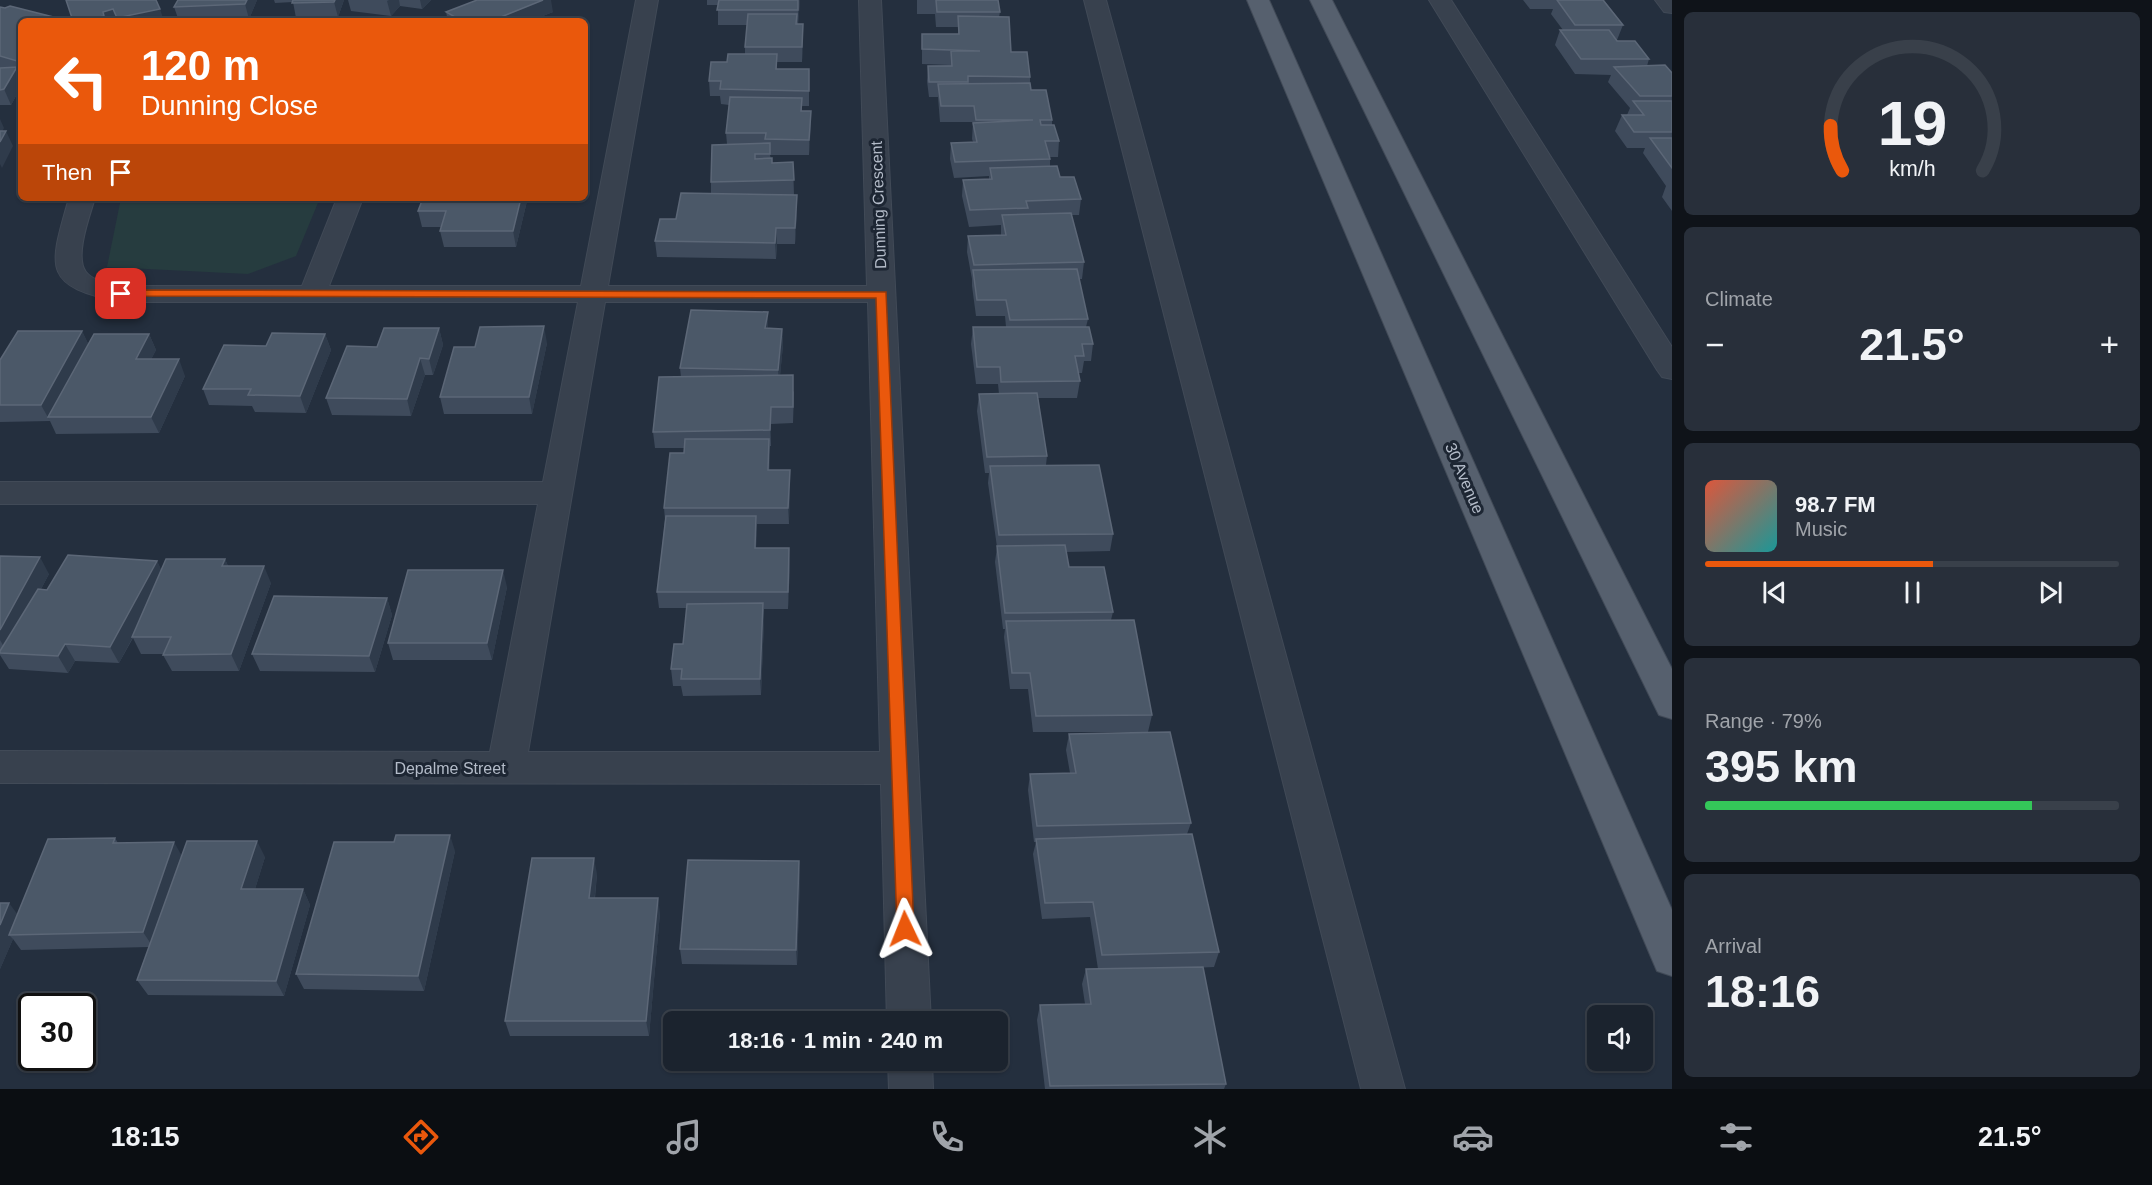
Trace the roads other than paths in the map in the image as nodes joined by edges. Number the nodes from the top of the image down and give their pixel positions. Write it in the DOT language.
graph roads {
  1 [pos="647,0"];
  2 [pos="870,0"];
  3 [pos="1095,0"];
  4 [pos="1258,0"];
  5 [pos="1321,0"];
  6 [pos="1440,0"];
  7 [pos="1666,0"];
  8 [pos="1672,7"];
  9 [pos="81,201"];
  10 [pos="349,201"];
  11 [pos="882,294"];
  12 [pos="312,295"];
  13 [pos="594,295"];
  14 [pos="1668,357"];
  15 [pos="556,493"];
  16 [pos="0,494"];
  17 [pos="1672,705"];
  18 [pos="0,767"];
  19 [pos="506,768"];
  20 [pos="899,768"];
  21 [pos="1672,957"];
  22 [pos="909,1011"];
  23 [pos="910,1071"];
  24 [pos="911,1089"];
  25 [pos="1383,1089"];
  1 -- 13 [label="street"];
  2 -- 11 [label="street, Dunning Crescent"];
  3 -- 25 [label="street"];
  4 -- 21 [label="main road, 30 Avenue"];
  5 -- 17 [label="main road"];
  6 -- 14 [label="street"];
  7 -- 8 [label="street"];
  9 -- 12 [label="street"];
  10 -- 12 [label="street"];
  11 -- 13 [label="street"];
  11 -- 20 [label="street, Dunning Crescent"];
  12 -- 13 [label="street"];
  13 -- 15 [label="street"];
  15 -- 16 [label="street"];
  15 -- 19 [label="street"];
  18 -- 19 [label="street, Depalme Street"];
  19 -- 20 [label="street, Depalme Street"];
  20 -- 22 [label="street, Dunning Crescent"];
  23 -- 24 [label="street"];
}
